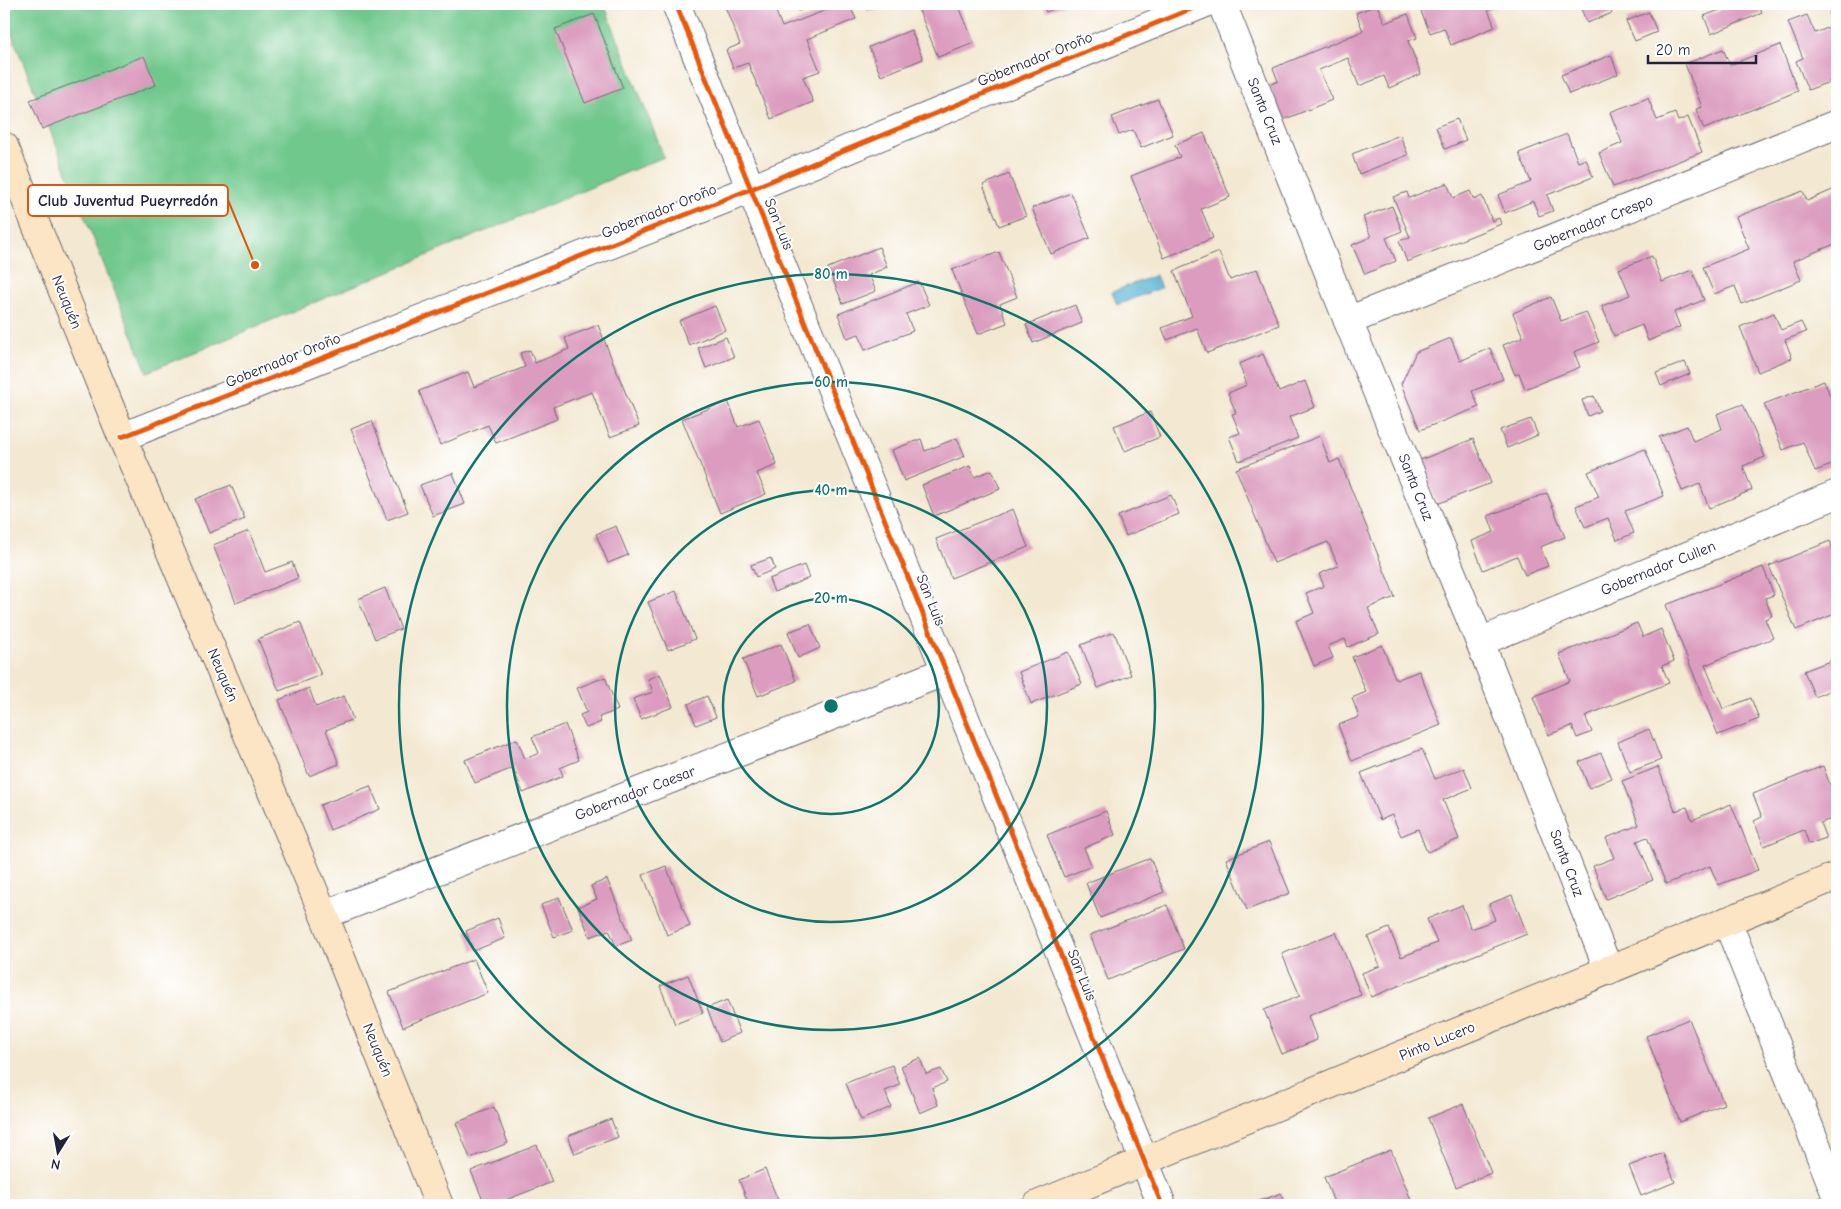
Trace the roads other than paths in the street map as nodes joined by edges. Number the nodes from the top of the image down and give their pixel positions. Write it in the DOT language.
graph roads {
  1 [pos="676,4"];
  2 [pos="1203,4"];
  3 [pos="1222,4"];
  4 [pos="1837,124"];
  5 [pos="4,146"];
  6 [pos="751,189"];
  7 [pos="1348,321"];
  8 [pos="122,436"];
  9 [pos="1837,494"];
  10 [pos="1480,642"];
  11 [pos="946,671"];
  12 [pos="1837,876"];
  13 [pos="324,914"];
  14 [pos="1727,921"];
  15 [pos="1609,971"];
  16 [pos="1144,1162"];
  17 [pos="1837,1197"];
  18 [pos="440,1205"];
  19 [pos="1037,1205"];
  20 [pos="1162,1205"];
  1 -- 6 [label="street, San Luis"];
  2 -- 6 [label="street, Gobernador Oroño"];
  3 -- 7 [label="street, Santa Cruz"];
  4 -- 7 [label="street, Gobernador Crespo"];
  5 -- 8 [label="street, Neuquén"];
  6 -- 8 [label="street, Gobernador Oroño"];
  6 -- 11 [label="street, San Luis"];
  7 -- 10 [label="street, Santa Cruz"];
  8 -- 13 [label="street, Neuquén"];
  9 -- 10 [label="street, Gobernador Cullen"];
  10 -- 15 [label="street, Santa Cruz"];
  11 -- 13 [label="street, Gobernador Caesar"];
  11 -- 16 [label="street, San Luis"];
  12 -- 14 [label="street, Pinto Lucero"];
  13 -- 18 [label="street, Neuquén"];
  14 -- 15 [label="street, Pinto Lucero"];
  14 -- 17 [label="street"];
  15 -- 16 [label="street, Pinto Lucero"];
  16 -- 19 [label="street, Pinto Lucero"];
  16 -- 20 [label="street, San Luis"];
}
